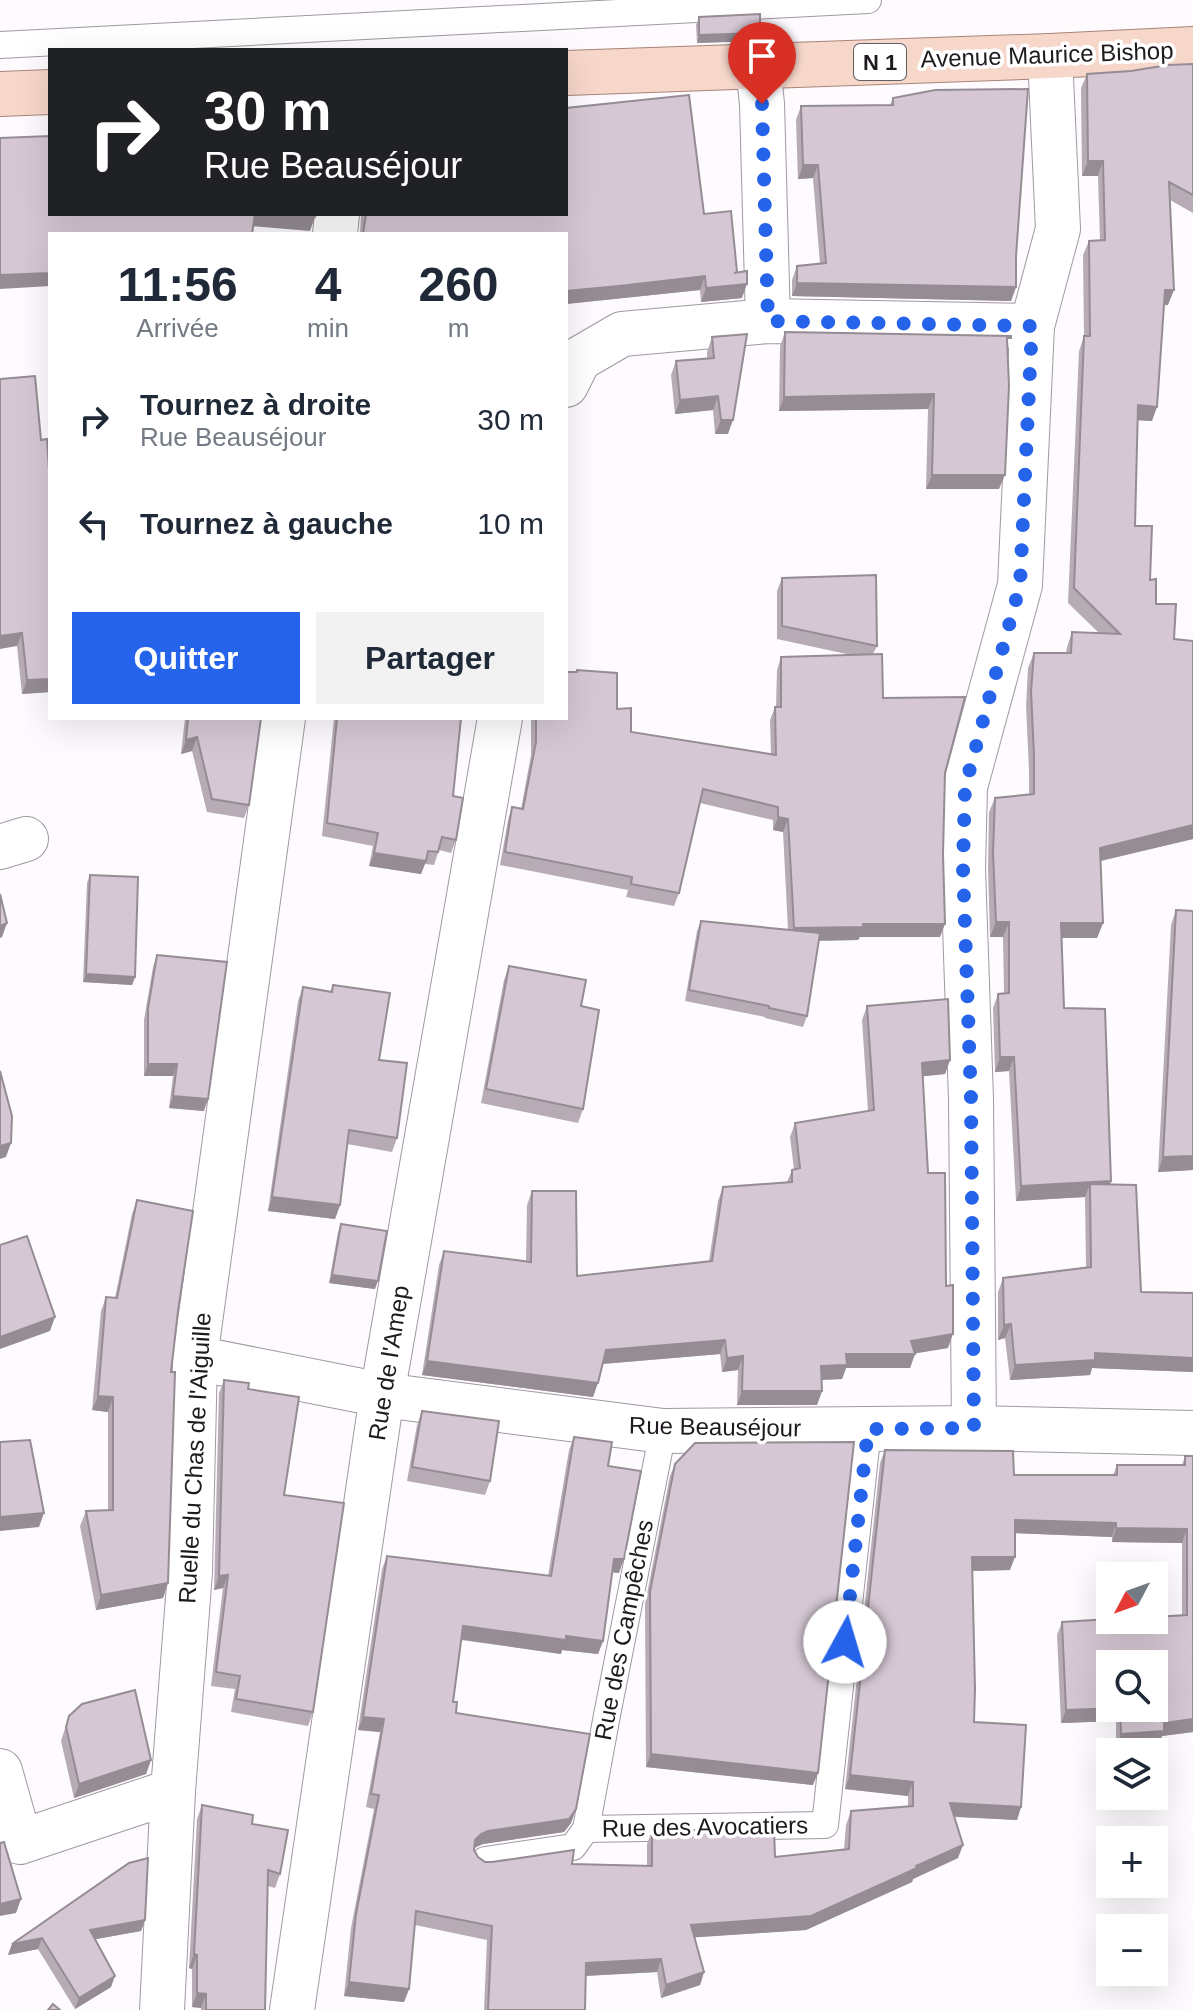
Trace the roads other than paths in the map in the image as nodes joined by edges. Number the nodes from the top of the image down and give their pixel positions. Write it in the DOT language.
graph roads {
  1 [pos="868,0"];
  2 [pos="0,45"];
  3 [pos="1193,49"];
  4 [pos="1050,56"];
  5 [pos="758,66"];
  6 [pos="568,73"];
  7 [pos="48,92"];
  8 [pos="0,94"];
  9 [pos="768,321"];
  10 [pos="1032,326"];
  11 [pos="568,381"];
  12 [pos="283,720"];
  13 [pos="500,720"];
  14 [pos="195,1358"];
  15 [pos="382,1395"];
  16 [pos="974,1428"];
  17 [pos="868,1429"];
  18 [pos="663,1431"];
  19 [pos="1193,1433"];
  20 [pos="0,1771"];
  21 [pos="173,1791"];
  22 [pos="586,1829"];
  23 [pos="485,1860"];
  24 [pos="162,2010"];
  25 [pos="292,2010"];
  1 -- 2 [label="lane"];
  3 -- 4 [label="main road, Avenue Maurice Bishop / N 1"];
  4 -- 5 [label="main road, Avenue Maurice Bishop / N 1"];
  4 -- 10 [label="street"];
  5 -- 6 [label="main road, Avenue Maurice Bishop / N 1"];
  5 -- 9 [label="street"];
  7 -- 8 [label="main road"];
  9 -- 10 [label="street"];
  9 -- 11 [label="street"];
  10 -- 16 [label="street"];
  12 -- 14 [label="street, Ruelle du Chas de l'Aiguille"];
  13 -- 15 [label="street, Rue de l'Amep"];
  14 -- 15 [label="street, Rue Beauséjour"];
  14 -- 21 [label="street, Ruelle du Chas de l'Aiguille"];
  15 -- 18 [label="street, Rue Beauséjour"];
  15 -- 25 [label="street, Rue de l'Amep"];
  16 -- 17 [label="street, Rue Beauséjour"];
  16 -- 19 [label="street, Rue Beauséjour"];
  17 -- 18 [label="street, Rue Beauséjour"];
  17 -- 22 [label="lane, Rue des Avocatiers"];
  18 -- 22 [label="lane, Rue des Campêches"];
  20 -- 21 [label="street"];
  21 -- 24 [label="street, Ruelle du Chas de l'Aiguille"];
  22 -- 23 [label="lane, Rue des Avocatiers"];
}
